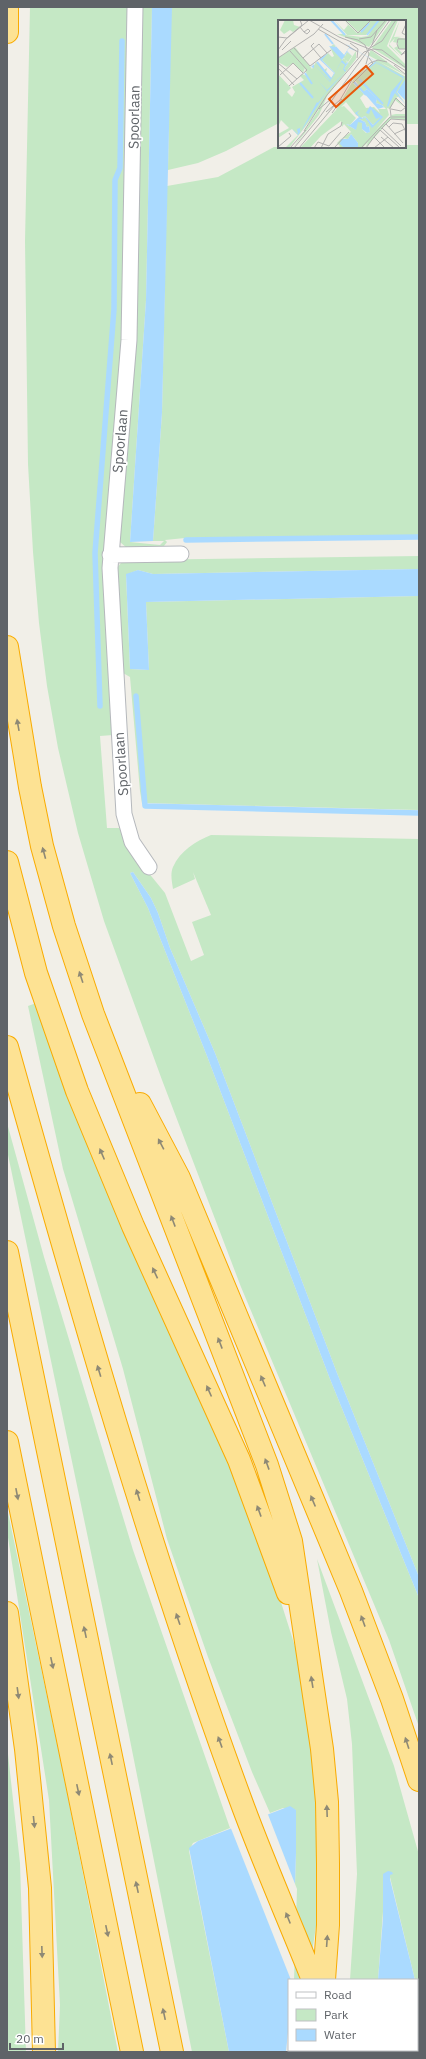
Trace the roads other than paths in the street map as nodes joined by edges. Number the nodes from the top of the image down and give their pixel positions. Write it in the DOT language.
graph roads {
  1 [pos="7,7"];
  2 [pos="135,7"];
  3 [pos="7,32"];
  4 [pos="181,554"];
  5 [pos="110,555"];
  6 [pos="7,647"];
  7 [pos="7,862"];
  8 [pos="149,867"];
  9 [pos="93,1014"];
  10 [pos="7,1032"];
  11 [pos="7,1047"];
  12 [pos="14,1070"];
  13 [pos="7,1252"];
  14 [pos="7,1442"];
  15 [pos="7,1613"];
  16 [pos="306,1647"];
  17 [pos="419,1780"];
  18 [pos="313,1979"];
  19 [pos="324,1979"];
  20 [pos="44,2052"];
  21 [pos="132,2052"];
  22 [pos="172,2052"];
  1 -- 3 [label="highway"];
  2 -- 5 [label="street, Spoorlaan"];
  4 -- 5 [label="street"];
  5 -- 8 [label="street, Spoorlaan"];
  9 -- 6 [label="highway, one-way"];
  16 -- 7 [label="highway, one-way"];
  16 -- 9 [label="highway, one-way"];
  17 -- 9 [label="highway, one-way"];
  10 -- 12 [label="highway"];
  11 -- 12 [label="highway"];
  18 -- 12 [label="highway, one-way"];
  22 -- 13 [label="highway, one-way"];
  14 -- 21 [label="highway, one-way"];
  15 -- 20 [label="highway, one-way"];
  19 -- 16 [label="highway, one-way"];
}
